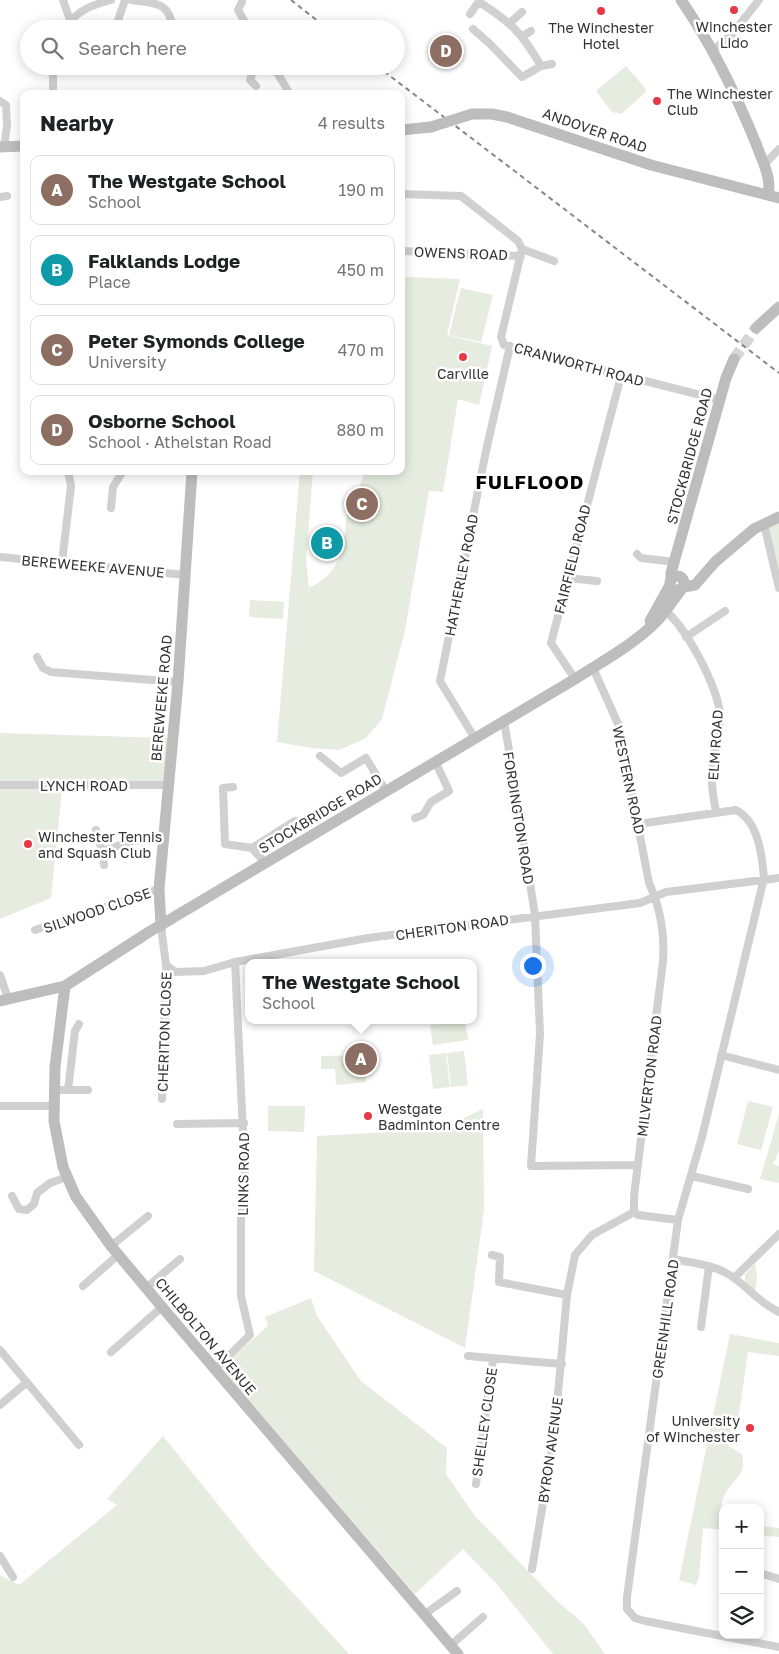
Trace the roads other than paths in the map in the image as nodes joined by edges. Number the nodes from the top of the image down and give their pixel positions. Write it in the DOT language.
graph roads {
  1 [pos="63,0"];
  2 [pos="111,0"];
  3 [pos="125,0"];
  4 [pos="131,0"];
  5 [pos="680,0"];
  6 [pos="759,0"];
  7 [pos="480,1"];
  8 [pos="242,2"];
  9 [pos="522,12"];
  10 [pos="470,14"];
  11 [pos="70,20"];
  12 [pos="118,20"];
  13 [pos="172,20"];
  14 [pos="244,20"];
  15 [pos="511,22"];
  16 [pos="473,29"];
  17 [pos="532,31"];
  18 [pos="523,36"];
  19 [pos="718,47"];
  20 [pos="552,64"];
  21 [pos="541,66"];
  22 [pos="53,75"];
  23 [pos="252,75"];
  24 [pos="278,75"];
  25 [pos="256,86"];
  26 [pos="53,90"];
  27 [pos="288,90"];
  28 [pos="0,101"];
  29 [pos="405,130"];
  30 [pos="20,146"];
  31 [pos="1,147"];
  32 [pos="779,149"];
  33 [pos="764,165"];
  34 [pos="405,194"];
  35 [pos="774,196"];
  36 [pos="405,251"];
  37 [pos="521,253"];
  38 [pos="554,261"];
  39 [pos="779,307"];
  40 [pos="756,328"];
  41 [pos="510,346"];
  42 [pos="734,359"];
  43 [pos="621,376"];
  44 [pos="720,400"];
  45 [pos="69,475"];
  46 [pos="120,475"];
  47 [pos="192,475"];
  48 [pos="110,508"];
  49 [pos="779,517"];
  50 [pos="764,524"];
  51 [pos="637,554"];
  52 [pos="0,557"];
  53 [pos="62,562"];
  54 [pos="675,562"];
  55 [pos="186,575"];
  56 [pos="566,578"];
  57 [pos="597,581"];
  58 [pos="678,583"];
  59 [pos="779,588"];
  60 [pos="662,608"];
  61 [pos="725,611"];
  62 [pos="686,637"];
  63 [pos="37,657"];
  64 [pos="593,668"];
  65 [pos="575,679"];
  66 [pos="178,682"];
  67 [pos="502,722"];
  68 [pos="474,737"];
  69 [pos="320,756"];
  70 [pos="435,761"];
  71 [pos="0,785"];
  72 [pos="169,785"];
  73 [pos="233,787"];
  74 [pos="386,791"];
  75 [pos="716,812"];
  76 [pos="415,818"];
  77 [pos="296,821"];
  78 [pos="638,824"];
  79 [pos="96,830"];
  80 [pos="164,838"];
  81 [pos="252,848"];
  82 [pos="102,850"];
  83 [pos="266,864"];
  84 [pos="104,865"];
  85 [pos="764,878"];
  86 [pos="779,878"];
  87 [pos="159,889"];
  88 [pos="656,896"];
  89 [pos="534,915"];
  90 [pos="161,926"];
  91 [pos="35,930"];
  92 [pos="252,959"];
  93 [pos="245,960"];
  94 [pos="235,962"];
  95 [pos="166,965"];
  96 [pos="0,975"];
  97 [pos="65,986"];
  98 [pos="4,1000"];
  99 [pos="80,1024"];
  100 [pos="721,1055"];
  101 [pos="779,1070"];
  102 [pos="53,1090"];
  103 [pos="68,1090"];
  104 [pos="88,1090"];
  105 [pos="162,1099"];
  106 [pos="0,1106"];
  107 [pos="54,1106"];
  108 [pos="244,1123"];
  109 [pos="177,1124"];
  110 [pos="638,1165"];
  111 [pos="692,1176"];
  112 [pos="67,1177"];
  113 [pos="748,1190"];
  114 [pos="12,1196"];
  115 [pos="634,1212"];
  116 [pos="148,1216"];
  117 [pos="678,1220"];
  118 [pos="779,1234"];
  119 [pos="115,1251"];
  120 [pos="492,1255"];
  121 [pos="180,1259"];
  122 [pos="673,1259"];
  123 [pos="709,1266"];
  124 [pos="734,1278"];
  125 [pos="83,1286"];
  126 [pos="146,1288"];
  127 [pos="567,1295"];
  128 [pos="162,1307"];
  129 [pos="779,1312"];
  130 [pos="702,1327"];
  131 [pos="0,1350"];
  132 [pos="111,1352"];
  133 [pos="468,1356"];
  134 [pos="492,1359"];
  135 [pos="562,1364"];
  136 [pos="215,1369"];
  137 [pos="26,1383"];
  138 [pos="0,1405"];
  139 [pos="79,1445"];
  140 [pos="476,1484"];
  141 [pos="0,1556"];
  142 [pos="523,1558"];
  143 [pos="533,1560"];
  144 [pos="532,1569"];
  145 [pos="764,1574"];
  146 [pos="13,1577"];
  147 [pos="779,1579"];
  148 [pos="457,1591"];
  149 [pos="425,1614"];
  150 [pos="483,1617"];
  151 [pos="779,1647"];
  152 [pos="455,1649"];
  1 -- 11 [label="street"];
  2 -- 11 [label="street"];
  3 -- 12 [label="street"];
  4 -- 13 [label="street"];
  5 -- 19 [label="main road"];
  6 -- 19 [label="street"];
  7 -- 10 [label="street"];
  7 -- 15 [label="street"];
  8 -- 14 [label="street"];
  9 -- 15 [label="street"];
  15 -- 18 [label="street"];
  16 -- 21 [label="street"];
  17 -- 18 [label="street"];
  18 -- 21 [label="street"];
  19 -- 33 [label="main road"];
  20 -- 21 [label="street"];
  22 -- 26 [label="street"];
  23 -- 25 [label="street"];
  24 -- 27 [label="street"];
  28 -- 31 [label="street"];
  29 -- 35 [label="main road, ANDOVER ROAD, bridge"];
  30 -- 31 [label="main road"];
  32 -- 33 [label="street"];
  33 -- 35 [label="main road"];
  34 -- 37 [label="street"];
  36 -- 37 [label="street, OWENS ROAD"];
  37 -- 38 [label="street"];
  37 -- 41 [label="street, CRANWORTH ROAD"];
  39 -- 40 [label="main road"];
  41 -- 43 [label="street, CRANWORTH ROAD"];
  41 -- 68 [label="street, HATHERLEY ROAD"];
  42 -- 44 [label="main road, STOCKBRIDGE ROAD"];
  43 -- 44 [label="street, CRANWORTH ROAD"];
  43 -- 56 [label="street, FAIRFIELD ROAD"];
  44 -- 54 [label="main road, STOCKBRIDGE ROAD"];
  45 -- 53 [label="street"];
  46 -- 48 [label="street"];
  47 -- 55 [label="main road, BEREWEEKE ROAD"];
  49 -- 50 [label="main road"];
  50 -- 58 [label="main road"];
  50 -- 59 [label="street"];
  51 -- 54 [label="street"];
  52 -- 53 [label="street, BEREWEEKE AVENUE"];
  53 -- 55 [label="street, BEREWEEKE AVENUE"];
  54 -- 58 [label="main road, STOCKBRIDGE ROAD"];
  55 -- 66 [label="main road, BEREWEEKE ROAD"];
  56 -- 57 [label="street"];
  56 -- 65 [label="street, FAIRFIELD ROAD"];
  58 -- 60 [label="main road, STOCKBRIDGE ROAD"];
  60 -- 62 [label="street, ELM ROAD"];
  60 -- 64 [label="main road, STOCKBRIDGE ROAD"];
  61 -- 62 [label="street"];
  62 -- 75 [label="street, ELM ROAD"];
  63 -- 66 [label="street"];
  64 -- 65 [label="main road, STOCKBRIDGE ROAD"];
  64 -- 78 [label="street, WESTERN ROAD"];
  65 -- 67 [label="main road, STOCKBRIDGE ROAD"];
  66 -- 72 [label="main road, BEREWEEKE ROAD"];
  67 -- 68 [label="main road, STOCKBRIDGE ROAD"];
  67 -- 89 [label="street, FORDINGTON ROAD"];
  68 -- 70 [label="main road, STOCKBRIDGE ROAD"];
  69 -- 74 [label="street"];
  70 -- 74 [label="main road, STOCKBRIDGE ROAD"];
  70 -- 76 [label="street"];
  71 -- 72 [label="street, LYNCH ROAD"];
  72 -- 80 [label="main road, BEREWEEKE ROAD"];
  73 -- 81 [label="street"];
  74 -- 83 [label="main road, STOCKBRIDGE ROAD"];
  75 -- 78 [label="street"];
  75 -- 85 [label="street"];
  77 -- 81 [label="street"];
  78 -- 88 [label="street, WESTERN ROAD"];
  79 -- 82 [label="street"];
  80 -- 82 [label="street"];
  80 -- 87 [label="main road, BEREWEEKE ROAD"];
  81 -- 83 [label="street"];
  82 -- 84 [label="street"];
  83 -- 90 [label="main road, STOCKBRIDGE ROAD"];
  85 -- 86 [label="street, CHERITON ROAD"];
  85 -- 88 [label="street, CHERITON ROAD"];
  85 -- 100 [label="street, GREENHILL ROAD"];
  87 -- 90 [label="main road, BEREWEEKE ROAD"];
  87 -- 91 [label="street, SILWOOD CLOSE"];
  88 -- 89 [label="street, CHERITON ROAD"];
  88 -- 110 [label="street, MILVERTON ROAD"];
  89 -- 92 [label="street, CHERITON ROAD"];
  89 -- 110 [label="street, FORDINGTON ROAD"];
  90 -- 95 [label="street"];
  90 -- 97 [label="main road, STOCKBRIDGE ROAD"];
  93 -- 94 [label="street, CHERITON ROAD"];
  94 -- 95 [label="street, CHERITON ROAD"];
  94 -- 108 [label="street, LINKS ROAD"];
  95 -- 105 [label="street, CHERITON CLOSE"];
  96 -- 98 [label="street"];
  97 -- 98 [label="main road, STOCKBRIDGE ROAD"];
  97 -- 102 [label="main road, CHILBOLTON AVENUE"];
  99 -- 103 [label="street"];
  100 -- 101 [label="street"];
  100 -- 111 [label="street, GREENHILL ROAD"];
  102 -- 103 [label="street"];
  102 -- 107 [label="main road, CHILBOLTON AVENUE"];
  103 -- 104 [label="street"];
  106 -- 107 [label="street"];
  107 -- 112 [label="main road, CHILBOLTON AVENUE"];
  108 -- 109 [label="street"];
  108 -- 136 [label="street, LINKS ROAD"];
  110 -- 115 [label="street, MILVERTON ROAD"];
  111 -- 113 [label="street"];
  111 -- 117 [label="street, GREENHILL ROAD"];
  112 -- 114 [label="street"];
  112 -- 119 [label="main road, CHILBOLTON AVENUE"];
  115 -- 117 [label="street"];
  115 -- 127 [label="street, BYRON AVENUE"];
  116 -- 119 [label="street"];
  117 -- 122 [label="street, GREENHILL ROAD"];
  118 -- 124 [label="street"];
  119 -- 125 [label="street"];
  119 -- 126 [label="main road, CHILBOLTON AVENUE"];
  120 -- 127 [label="street"];
  121 -- 126 [label="street"];
  122 -- 123 [label="street"];
  122 -- 151 [label="street, GREENHILL ROAD"];
  123 -- 124 [label="street"];
  123 -- 130 [label="street"];
  124 -- 129 [label="street"];
  126 -- 128 [label="main road, CHILBOLTON AVENUE"];
  127 -- 135 [label="street, BYRON AVENUE"];
  128 -- 132 [label="street"];
  128 -- 136 [label="main road, CHILBOLTON AVENUE"];
  131 -- 137 [label="street"];
  133 -- 134 [label="street"];
  134 -- 135 [label="street"];
  134 -- 140 [label="street, SHELLEY CLOSE"];
  135 -- 143 [label="street, BYRON AVENUE"];
  136 -- 149 [label="main road, CHILBOLTON AVENUE"];
  137 -- 138 [label="street"];
  137 -- 139 [label="street"];
  141 -- 146 [label="street"];
  142 -- 143 [label="street"];
  143 -- 144 [label="street, BYRON AVENUE"];
  145 -- 147 [label="street"];
  148 -- 149 [label="street"];
  149 -- 152 [label="main road, CHILBOLTON AVENUE"];
  150 -- 152 [label="street"];
}
